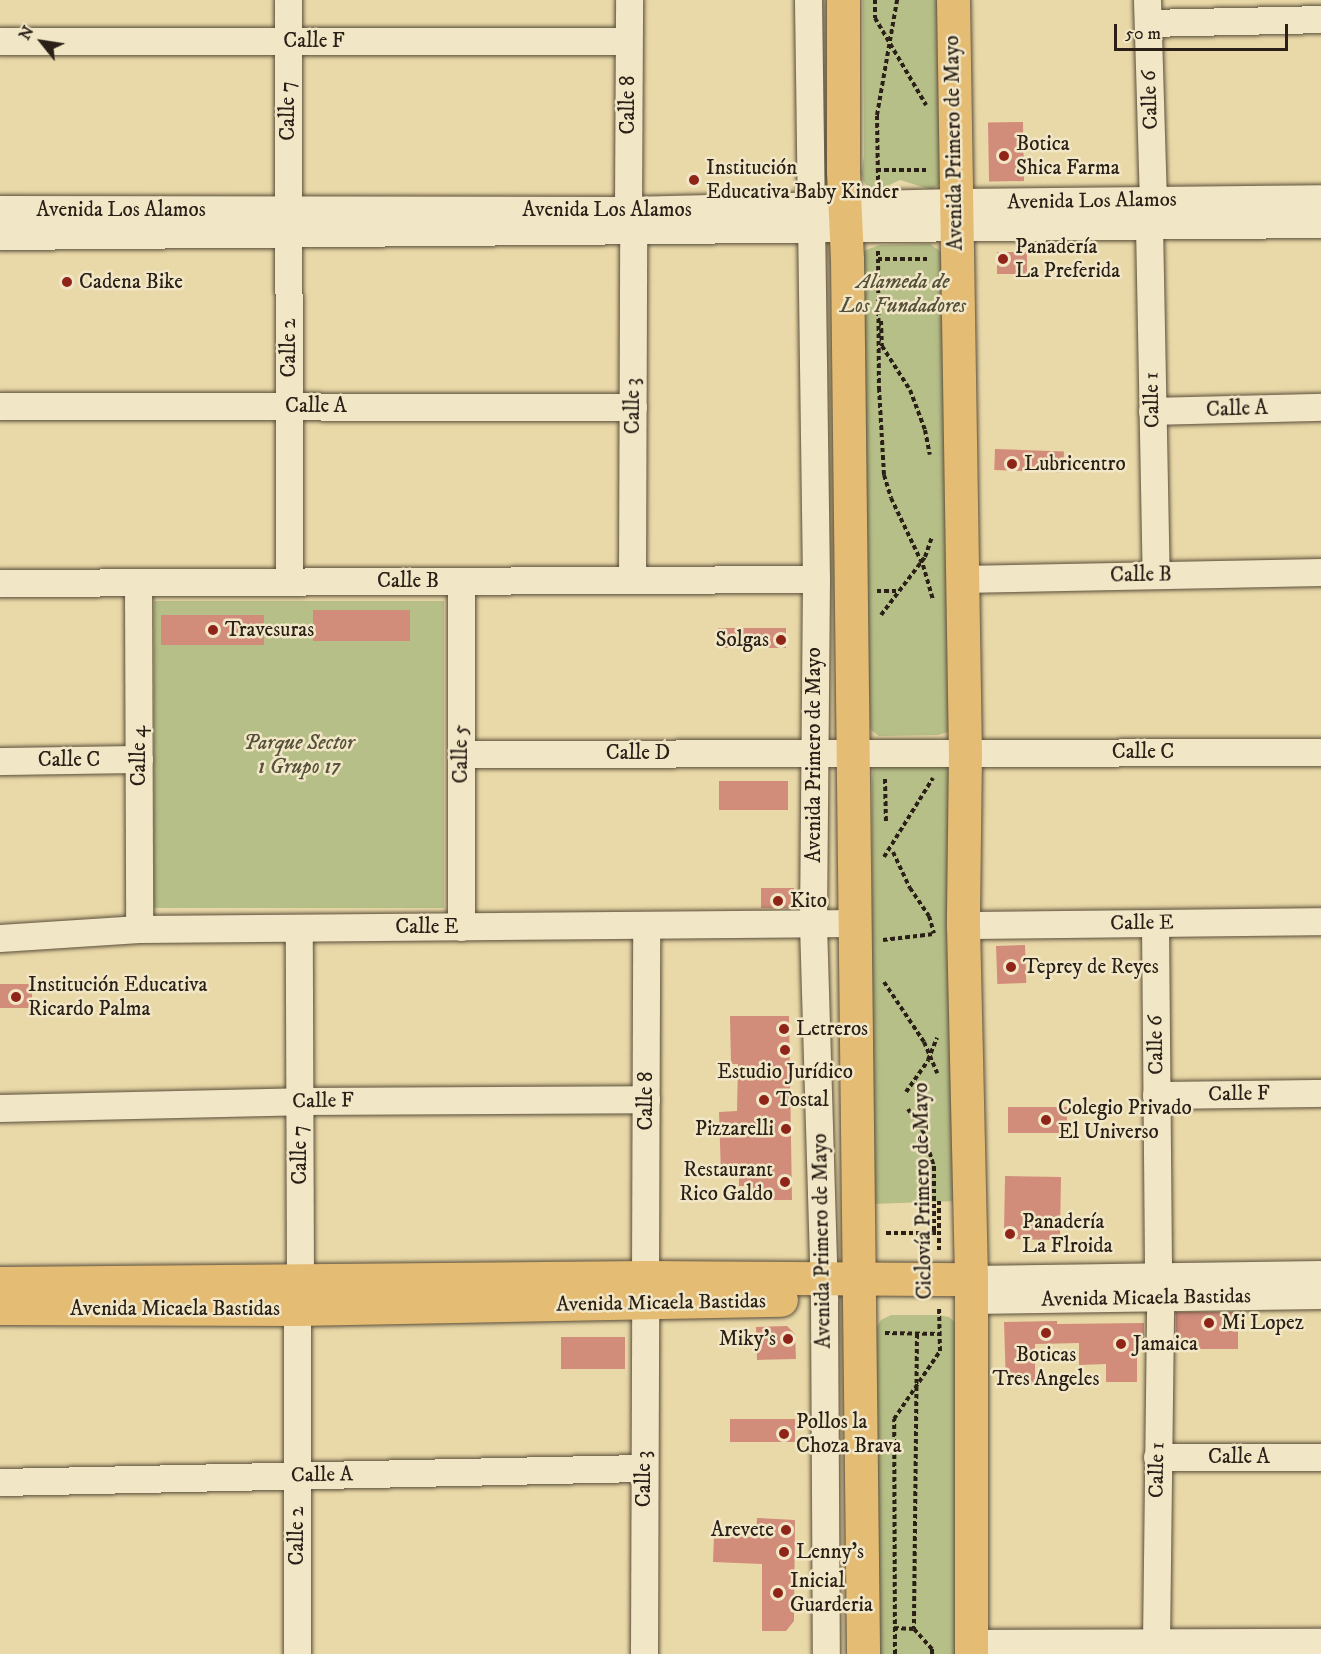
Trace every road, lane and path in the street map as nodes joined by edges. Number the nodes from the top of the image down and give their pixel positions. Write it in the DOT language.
graph roads {
  1 [pos="288,0"];
  2 [pos="629,0"];
  3 [pos="808,0"];
  4 [pos="843,0"];
  5 [pos="875,0"];
  6 [pos="897,0"];
  7 [pos="953,0"];
  8 [pos="1147,11"];
  9 [pos="1321,19"];
  10 [pos="0,41"];
  11 [pos="288,41"];
  12 [pos="628,41"];
  13 [pos="889,42"];
  14 [pos="930,115"];
  15 [pos="954,169"];
  16 [pos="878,170"];
  17 [pos="843,171"];
  18 [pos="1321,198"];
  19 [pos="0,209"];
  20 [pos="1151,213"];
  21 [pos="812,218"];
  22 [pos="631,221"];
  23 [pos="288,222"];
  24 [pos="1321,224"];
  25 [pos="955,230"];
  26 [pos="865,235"];
  27 [pos="0,237"];
  28 [pos="0,406"];
  29 [pos="289,406"];
  30 [pos="633,406"];
  31 [pos="1321,407"];
  32 [pos="1152,411"];
  33 [pos="932,466"];
  34 [pos="933,526"];
  35 [pos="921,562"];
  36 [pos="1321,572"];
  37 [pos="1156,575"];
  38 [pos="816,579"];
  39 [pos="962,579"];
  40 [pos="632,580"];
  41 [pos="461,581"];
  42 [pos="138,582"];
  43 [pos="289,582"];
  44 [pos="0,583"];
  45 [pos="934,604"];
  46 [pos="881,623"];
  47 [pos="814,752"];
  48 [pos="853,752"];
  49 [pos="949,752"];
  50 [pos="1321,752"];
  51 [pos="461,754"];
  52 [pos="139,759"];
  53 [pos="0,761"];
  54 [pos="885,779"];
  55 [pos="886,823"];
  56 [pos="893,852"];
  57 [pos="884,866"];
  58 [pos="1321,921"];
  59 [pos="1155,923"];
  60 [pos="813,924"];
  61 [pos="646,925"];
  62 [pos="461,927"];
  63 [pos="299,928"];
  64 [pos="139,929"];
  65 [pos="948,929"];
  66 [pos="872,937"];
  67 [pos="0,938"];
  68 [pos="935,944"];
  69 [pos="884,973"];
  70 [pos="938,1036"];
  71 [pos="930,1053"];
  72 [pos="939,1080"];
  73 [pos="906,1092"];
  74 [pos="1321,1093"];
  75 [pos="1156,1095"];
  76 [pos="646,1099"];
  77 [pos="300,1101"];
  78 [pos="0,1108"];
  79 [pos="908,1110"];
  80 [pos="939,1162"];
  81 [pos="859,1233"];
  82 [pos="948,1233"];
  83 [pos="1321,1274"];
  84 [pos="0,1283"];
  85 [pos="1159,1287"];
  86 [pos="824,1289"];
  87 [pos="860,1289"];
  88 [pos="645,1290"];
  89 [pos="955,1290"];
  90 [pos="299,1295"];
  91 [pos="1321,1295"];
  92 [pos="0,1308"];
  93 [pos="860,1332"];
  94 [pos="916,1334"];
  95 [pos="956,1334"];
  96 [pos="916,1386"];
  97 [pos="1156,1457"];
  98 [pos="1321,1457"];
  99 [pos="644,1468"];
  100 [pos="297,1475"];
  101 [pos="0,1482"];
  102 [pos="1321,1642"];
  103 [pos="1156,1643"];
  104 [pos="971,1649"];
  105 [pos="297,1654"];
  106 [pos="644,1654"];
  107 [pos="826,1654"];
  108 [pos="863,1654"];
  109 [pos="895,1654"];
  110 [pos="932,1654"];
  1 -- 11 [label="street, Calle 7"];
  2 -- 12 [label="street, Calle 8"];
  3 -- 21 [label="street, Avenida Primero de Mayo"];
  4 -- 17 [label="main road, Avenida Primero de Mayo"];
  5 -- 13 [label="path"];
  6 -- 13 [label="path"];
  7 -- 15 [label="main road, Avenida Primero de Mayo"];
  8 -- 9 [label="street"];
  8 -- 20 [label="street, Calle 6"];
  10 -- 11 [label="street, Calle F"];
  11 -- 12 [label="street, Calle F"];
  11 -- 23 [label="street, Calle 7"];
  12 -- 22 [label="street, Calle 8"];
  13 -- 14 [label="path"];
  13 -- 16 [label="path"];
  15 -- 16 [label="path"];
  15 -- 25 [label="main road, Avenida Primero de Mayo"];
  16 -- 17 [label="path"];
  16 -- 26 [label="path"];
  17 -- 26 [label="main road, Avenida Primero de Mayo"];
  18 -- 20 [label="street, Avenida Los Alamos"];
  19 -- 23 [label="street, Avenida Los Alamos"];
  20 -- 24 [label="street, Avenida Los Alamos"];
  20 -- 25 [label="street, Avenida Los Alamos"];
  20 -- 32 [label="street, Calle 1"];
  21 -- 22 [label="street, Avenida Los Alamos"];
  21 -- 26 [label="street, Avenida Los Alamos"];
  21 -- 38 [label="street, Avenida Primero de Mayo"];
  22 -- 23 [label="street, Avenida Los Alamos"];
  22 -- 30 [label="street, Calle 3"];
  23 -- 27 [label="street, Avenida Los Alamos"];
  23 -- 29 [label="street, Calle 2"];
  25 -- 26 [label="street, Avenida Los Alamos"];
  25 -- 26 [label="path"];
  25 -- 39 [label="main road, Avenida Primero de Mayo"];
  26 -- 33 [label="path"];
  26 -- 35 [label="path"];
  26 -- 48 [label="main road, Avenida Primero de Mayo"];
  28 -- 29 [label="street, Calle A"];
  29 -- 30 [label="street, Calle A"];
  29 -- 43 [label="street, Calle 2"];
  30 -- 40 [label="street, Calle 3"];
  31 -- 32 [label="street, Calle A"];
  32 -- 37 [label="street, Calle 1"];
  34 -- 35 [label="path"];
  35 -- 45 [label="path"];
  35 -- 46 [label="path"];
  36 -- 37 [label="street, Calle B"];
  37 -- 39 [label="street, Calle B"];
  38 -- 40 [label="street, Calle B"];
  38 -- 47 [label="street, Avenida Primero de Mayo"];
  39 -- 49 [label="main road, Avenida Primero de Mayo"];
  40 -- 41 [label="street, Calle B"];
  41 -- 43 [label="street, Calle B"];
  41 -- 51 [label="street, Calle 5"];
  42 -- 43 [label="street, Calle B"];
  42 -- 44 [label="street, Calle B"];
  42 -- 52 [label="street, Calle 4"];
  47 -- 48 [label="street, Calle D"];
  47 -- 51 [label="street, Calle D"];
  47 -- 60 [label="street, Avenida Primero de Mayo"];
  48 -- 49 [label="street, Calle C"];
  48 -- 66 [label="main road, Avenida Primero de Mayo"];
  49 -- 50 [label="street, Calle C"];
  49 -- 57 [label="path"];
  49 -- 65 [label="main road, Avenida Primero de Mayo"];
  51 -- 62 [label="street, Calle 5"];
  52 -- 53 [label="street, Calle C"];
  52 -- 64 [label="street, Calle 4"];
  54 -- 55 [label="path"];
  56 -- 65 [label="path"];
  58 -- 59 [label="street, Calle E"];
  59 -- 65 [label="street, Calle E"];
  59 -- 75 [label="street, Calle 6"];
  60 -- 61 [label="street, Calle E"];
  60 -- 66 [label="street, Calle E"];
  60 -- 86 [label="street, Avenida Primero de Mayo"];
  61 -- 62 [label="street, Calle E"];
  61 -- 76 [label="street, Calle 8"];
  62 -- 63 [label="street, Calle E"];
  63 -- 64 [label="street, Calle E"];
  63 -- 77 [label="street, Calle 7"];
  64 -- 67 [label="street, Calle E"];
  65 -- 66 [label="path"];
  65 -- 68 [label="path"];
  65 -- 82 [label="main road, Avenida Primero de Mayo"];
  66 -- 81 [label="main road, Avenida Primero de Mayo"];
  69 -- 71 [label="path, Ciclovía Primero de Mayo"];
  70 -- 71 [label="path"];
  71 -- 72 [label="path, Ciclovía Primero de Mayo"];
  71 -- 73 [label="path"];
  74 -- 75 [label="street, Calle F"];
  75 -- 85 [label="street, Calle 6"];
  76 -- 77 [label="street, Calle F"];
  76 -- 88 [label="street, Calle 8"];
  77 -- 78 [label="street, Calle F"];
  77 -- 90 [label="street, Calle 7"];
  79 -- 82 [label="path"];
  80 -- 82 [label="path, Ciclovía Primero de Mayo"];
  81 -- 82 [label="path"];
  81 -- 87 [label="main road, Avenida Primero de Mayo"];
  82 -- 89 [label="main road, Avenida Primero de Mayo"];
  82 -- 89 [label="path, Ciclovía Primero de Mayo"];
  83 -- 85 [label="street, Avenida Micaela Bastidas"];
  84 -- 90 [label="main road, Avenida Micaela Bastidas"];
  85 -- 89 [label="street, Avenida Micaela Bastidas"];
  85 -- 91 [label="street, Avenida Micaela Bastidas"];
  85 -- 97 [label="street, Calle 1"];
  86 -- 87 [label="main road, Avenida Micaela Bastidas"];
  86 -- 88 [label="main road, Avenida Micaela Bastidas"];
  86 -- 107 [label="street, Avenida Primero de Mayo"];
  87 -- 89 [label="main road, Avenida Micaela Bastidas"];
  87 -- 93 [label="main road, Avenida Primero de Mayo"];
  88 -- 90 [label="main road, Avenida Micaela Bastidas"];
  88 -- 99 [label="street, Calle 3"];
  89 -- 95 [label="main road, Avenida Primero de Mayo"];
  89 -- 95 [label="path, Ciclovía Primero de Mayo"];
  90 -- 92 [label="main road, Avenida Micaela Bastidas"];
  90 -- 100 [label="street, Calle 2"];
  93 -- 94 [label="path"];
  93 -- 108 [label="main road, Avenida Primero de Mayo"];
  94 -- 95 [label="path"];
  94 -- 96 [label="path"];
  95 -- 96 [label="path, Ciclovía Primero de Mayo"];
  95 -- 104 [label="main road, Avenida Primero de Mayo"];
  96 -- 109 [label="path, Ciclovía Primero de Mayo"];
  96 -- 110 [label="path"];
  97 -- 98 [label="street, Calle A"];
  97 -- 103 [label="street, Calle 1"];
  99 -- 100 [label="street, Calle A"];
  99 -- 106 [label="street, Calle 3"];
  100 -- 101 [label="street, Calle A"];
  100 -- 105 [label="street, Calle 2"];
  102 -- 103 [label="street"];
  103 -- 104 [label="street"];
}
